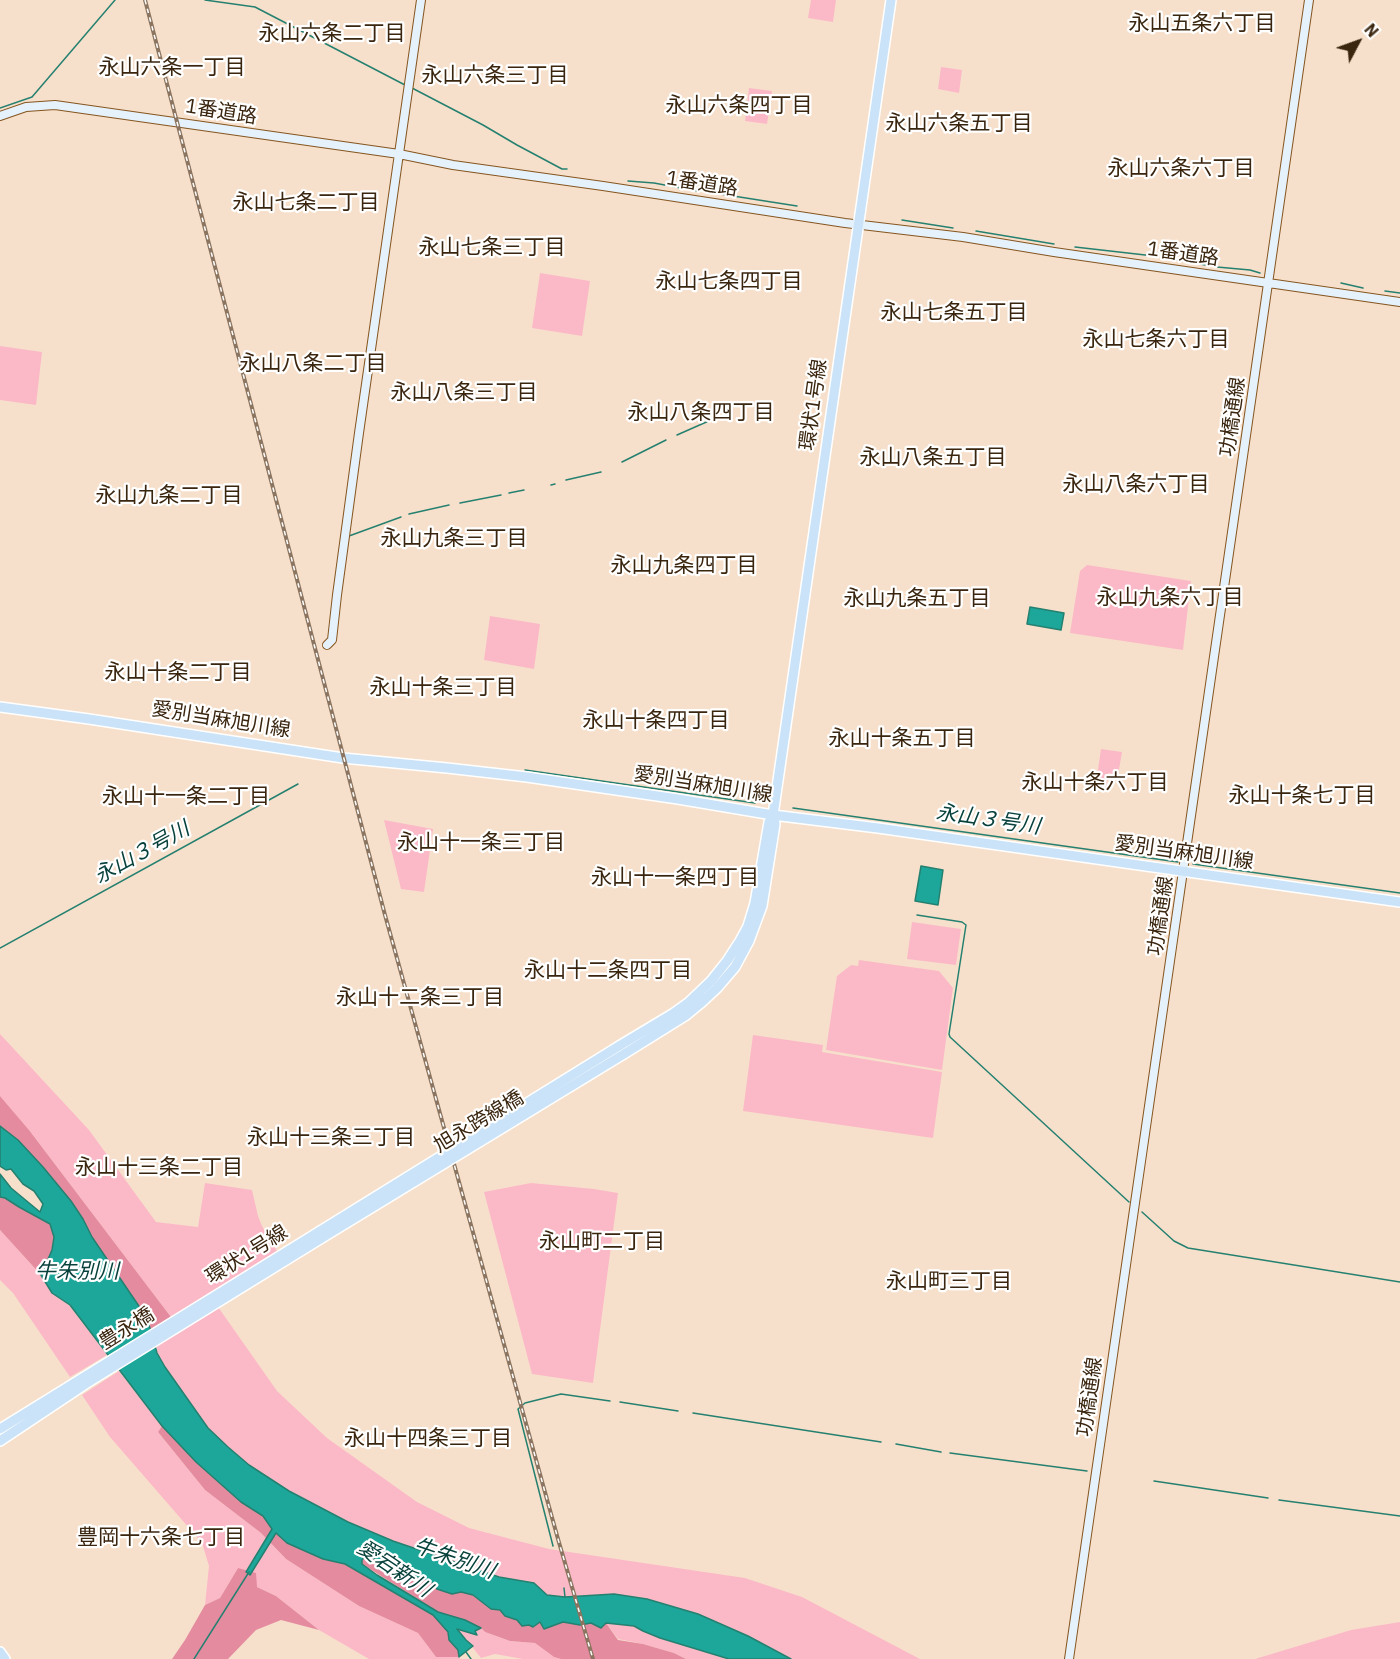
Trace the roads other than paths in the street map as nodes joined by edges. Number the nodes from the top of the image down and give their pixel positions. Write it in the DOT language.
graph roads {
  1 [pos="421,0"];
  2 [pos="891,0"];
  3 [pos="1310,0"];
  4 [pos="0,116"];
  5 [pos="399,154"];
  6 [pos="858,224"];
  7 [pos="1269,282"];
  8 [pos="1400,302"];
  9 [pos="327,645"];
  10 [pos="0,707"];
  11 [pos="773,815"];
  12 [pos="1184,871"];
  13 [pos="1400,902"];
  14 [pos="622,1050"];
  15 [pos="321,1235"];
  16 [pos="195,1313"];
  17 [pos="45,1406"];
  18 [pos="0,1429"];
  19 [pos="0,1441"];
  20 [pos="0,1652"];
  21 [pos="5,1659"];
  22 [pos="1069,1659"];
  1 -- 5 [label="street"];
  2 -- 6 [label="main road, 環状1号線"];
  3 -- 7 [label="street, 功橋通線"];
  4 -- 5 [label="street, 1番道路"];
  5 -- 6 [label="street, 1番道路"];
  5 -- 9 [label="street"];
  6 -- 7 [label="street, 1番道路"];
  6 -- 11 [label="main road, 環状1号線"];
  7 -- 8 [label="street, 1番道路"];
  7 -- 12 [label="street, 功橋通線"];
  10 -- 11 [label="main road, 愛別当麻旭川線"];
  11 -- 12 [label="main road, 愛別当麻旭川線"];
  11 -- 14 [label="main road, 環状1号線"];
  12 -- 13 [label="main road, 愛別当麻旭川線"];
  12 -- 22 [label="street, 功橋通線"];
  14 -- 15 [label="main road, 旭永跨線橋, bridge"];
  15 -- 16 [label="main road, 環状1号線"];
  16 -- 17 [label="main road, 豊永橋"];
  17 -- 18 [label="main road"];
  17 -- 19 [label="main road"];
  20 -- 21 [label="main road"];
}
